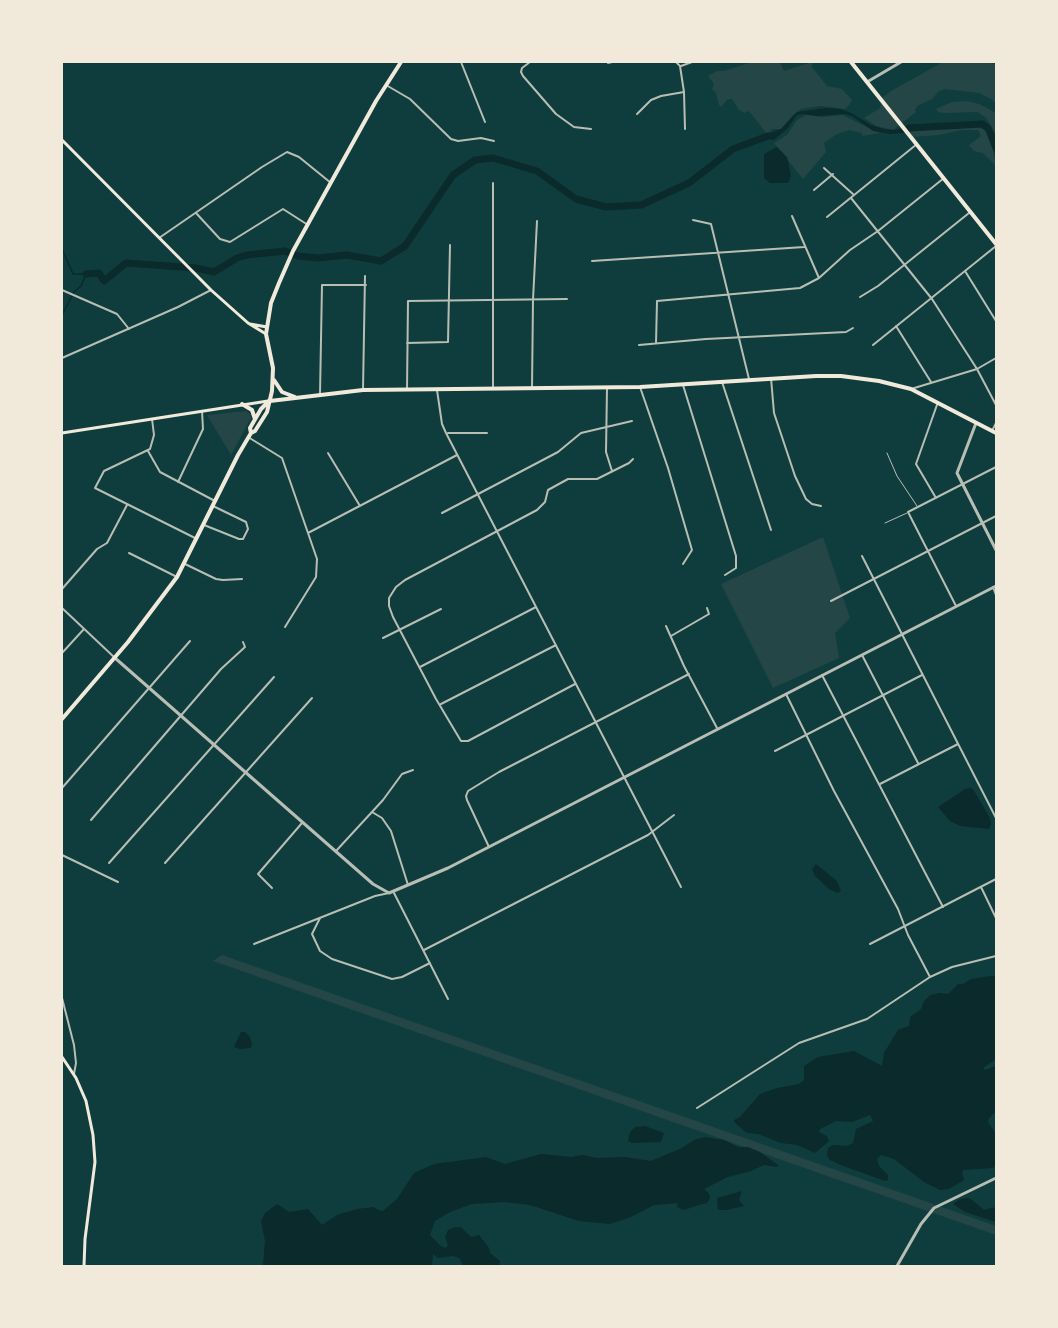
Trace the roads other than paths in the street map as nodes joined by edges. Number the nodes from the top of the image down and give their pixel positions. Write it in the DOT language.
graph roads {
  1 [pos="401,62"];
  2 [pos="461,62"];
  3 [pos="530,62"];
  4 [pos="612,62"];
  5 [pos="676,62"];
  6 [pos="692,62"];
  7 [pos="850,62"];
  8 [pos="901,62"];
  9 [pos="608,63"];
  10 [pos="680,66"];
  11 [pos="867,82"];
  12 [pos="386,85"];
  13 [pos="684,92"];
  14 [pos="637,114"];
  15 [pos="485,122"];
  16 [pos="591,129"];
  17 [pos="685,129"];
  18 [pos="62,140"];
  19 [pos="494,141"];
  20 [pos="917,144"];
  21 [pos="824,168"];
  22 [pos="833,174"];
  23 [pos="944,178"];
  24 [pos="331,183"];
  25 [pos="493,183"];
  26 [pos="814,190"];
  27 [pos="853,196"];
  28 [pos="971,212"];
  29 [pos="195,213"];
  30 [pos="792,216"];
  31 [pos="826,217"];
  32 [pos="693,220"];
  33 [pos="537,222"];
  34 [pos="308,225"];
  35 [pos="878,231"];
  36 [pos="159,238"];
  37 [pos="450,245"];
  38 [pos="996,245"];
  39 [pos="804,247"];
  40 [pos="718,253"];
  41 [pos="592,261"];
  42 [pos="905,265"];
  43 [pos="965,271"];
  44 [pos="365,276"];
  45 [pos="819,278"];
  46 [pos="366,285"];
  47 [pos="62,290"];
  48 [pos="211,290"];
  49 [pos="728,295"];
  50 [pos="860,297"];
  51 [pos="932,298"];
  52 [pos="567,299"];
  53 [pos="450,300"];
  54 [pos="493,300"];
  55 [pos="533,300"];
  56 [pos="996,321"];
  57 [pos="248,323"];
  58 [pos="896,326"];
  59 [pos="267,327"];
  60 [pos="853,328"];
  61 [pos="129,329"];
  62 [pos="266,334"];
  63 [pos="738,337"];
  64 [pos="407,343"];
  65 [pos="657,343"];
  66 [pos="639,345"];
  67 [pos="873,345"];
  68 [pos="62,358"];
  69 [pos="996,358"];
  70 [pos="977,369"];
  71 [pos="771,378"];
  72 [pos="273,379"];
  73 [pos="749,380"];
  74 [pos="722,382"];
  75 [pos="931,382"];
  76 [pos="683,385"];
  77 [pos="607,387"];
  78 [pos="640,387"];
  79 [pos="494,388"];
  80 [pos="532,388"];
  81 [pos="437,389"];
  82 [pos="911,389"];
  83 [pos="363,390"];
  84 [pos="407,390"];
  85 [pos="320,394"];
  86 [pos="296,397"];
  87 [pos="270,401"];
  88 [pos="938,402"];
  89 [pos="242,404"];
  90 [pos="996,405"];
  91 [pos="202,411"];
  92 [pos="152,419"];
  93 [pos="255,420"];
  94 [pos="632,420"];
  95 [pos="976,423"];
  96 [pos="996,423"];
  97 [pos="606,426"];
  98 [pos="994,432"];
  99 [pos="62,433"];
  100 [pos="446,433"];
  101 [pos="487,433"];
  102 [pos="249,435"];
  103 [pos="148,450"];
  104 [pos="328,453"];
  105 [pos="887,453"];
  106 [pos="458,455"];
  107 [pos="633,459"];
  108 [pos="996,467"];
  109 [pos="612,471"];
  110 [pos="177,482"];
  111 [pos="963,484"];
  112 [pos="477,492"];
  113 [pos="936,498"];
  114 [pos="214,503"];
  115 [pos="128,504"];
  116 [pos="360,506"];
  117 [pos="821,506"];
  118 [pos="918,507"];
  119 [pos="908,512"];
  120 [pos="442,513"];
  121 [pos="996,516"];
  122 [pos="885,523"];
  123 [pos="982,523"];
  124 [pos="204,525"];
  125 [pos="497,530"];
  126 [pos="771,530"];
  127 [pos="308,533"];
  128 [pos="197,539"];
  129 [pos="996,550"];
  130 [pos="928,551"];
  131 [pos="129,552"];
  132 [pos="862,555"];
  133 [pos="185,564"];
  134 [pos="683,564"];
  135 [pos="725,575"];
  136 [pos="177,577"];
  137 [pos="242,579"];
  138 [pos="874,579"];
  139 [pos="995,586"];
  140 [pos="62,589"];
  141 [pos="996,595"];
  142 [pos="831,601"];
  143 [pos="956,606"];
  144 [pos="536,607"];
  145 [pos="62,608"];
  146 [pos="707,608"];
  147 [pos="441,609"];
  148 [pos="666,626"];
  149 [pos="285,627"];
  150 [pos="84,629"];
  151 [pos="400,630"];
  152 [pos="902,634"];
  153 [pos="671,636"];
  154 [pos="383,638"];
  155 [pos="190,641"];
  156 [pos="243,642"];
  157 [pos="556,645"];
  158 [pos="62,653"];
  159 [pos="862,655"];
  160 [pos="115,658"];
  161 [pos="420,667"];
  162 [pos="688,674"];
  163 [pos="822,675"];
  164 [pos="921,675"];
  165 [pos="274,677"];
  166 [pos="575,684"];
  167 [pos="150,687"];
  168 [pos="786,694"];
  169 [pos="882,695"];
  170 [pos="312,698"];
  171 [pos="440,705"];
  172 [pos="182,716"];
  173 [pos="843,716"];
  174 [pos="62,719"];
  175 [pos="596,722"];
  176 [pos="718,729"];
  177 [pos="806,735"];
  178 [pos="214,744"];
  179 [pos="958,744"];
  180 [pos="775,751"];
  181 [pos="918,763"];
  182 [pos="413,770"];
  183 [pos="246,773"];
  184 [pos="624,777"];
  185 [pos="879,784"];
  186 [pos="62,788"];
  187 [pos="996,808"];
  188 [pos="993,810"];
  189 [pos="372,812"];
  190 [pos="674,815"];
  191 [pos="996,818"];
  192 [pos="91,820"];
  193 [pos="303,822"];
  194 [pos="652,831"];
  195 [pos="489,847"];
  196 [pos="336,851"];
  197 [pos="62,855"];
  198 [pos="109,863"];
  199 [pos="165,863"];
  200 [pos="996,879"];
  201 [pos="118,882"];
  202 [pos="408,885"];
  203 [pos="681,887"];
  204 [pos="981,887"];
  205 [pos="272,888"];
  206 [pos="391,892"];
  207 [pos="943,907"];
  208 [pos="320,918"];
  209 [pos="996,918"];
  210 [pos="905,926"];
  211 [pos="254,944"];
  212 [pos="870,944"];
  213 [pos="424,950"];
  214 [pos="996,956"];
  215 [pos="430,963"];
  216 [pos="930,977"];
  217 [pos="62,998"];
  218 [pos="448,999"];
  219 [pos="62,1057"];
  220 [pos="74,1074"];
  221 [pos="697,1108"];
  222 [pos="996,1178"];
  223 [pos="84,1266"];
  224 [pos="897,1266"];
  1 -- 12 [label="main road"];
  2 -- 15 [label="street"];
  3 -- 16 [label="street"];
  4 -- 9 [label="street"];
  5 -- 10 [label="street"];
  6 -- 10 [label="street"];
  7 -- 11 [label="main road"];
  8 -- 11 [label="street"];
  10 -- 13 [label="street"];
  11 -- 20 [label="main road"];
  12 -- 19 [label="street"];
  12 -- 24 [label="main road"];
  13 -- 14 [label="street"];
  13 -- 17 [label="street"];
  18 -- 36 [label="main road"];
  20 -- 23 [label="main road"];
  20 -- 27 [label="street"];
  21 -- 22 [label="street"];
  22 -- 26 [label="street"];
  22 -- 27 [label="street"];
  23 -- 28 [label="main road"];
  23 -- 35 [label="street"];
  24 -- 29 [label="street"];
  24 -- 34 [label="main road"];
  25 -- 54 [label="street"];
  27 -- 31 [label="street"];
  27 -- 35 [label="street"];
  28 -- 38 [label="main road"];
  28 -- 42 [label="street"];
  29 -- 34 [label="street"];
  29 -- 36 [label="street"];
  30 -- 39 [label="street"];
  32 -- 40 [label="street"];
  33 -- 55 [label="street"];
  34 -- 59 [label="main road"];
  35 -- 42 [label="street"];
  35 -- 45 [label="street"];
  36 -- 48 [label="main road"];
  37 -- 53 [label="street"];
  38 -- 43 [label="street"];
  39 -- 40 [label="street"];
  39 -- 45 [label="street"];
  40 -- 41 [label="street"];
  40 -- 49 [label="street"];
  42 -- 50 [label="street"];
  42 -- 51 [label="street"];
  43 -- 51 [label="street"];
  43 -- 56 [label="street"];
  44 -- 46 [label="street"];
  45 -- 49 [label="street"];
  46 -- 83 [label="street"];
  46 -- 85 [label="street"];
  47 -- 61 [label="street"];
  48 -- 57 [label="main road"];
  48 -- 61 [label="street"];
  49 -- 63 [label="street"];
  49 -- 65 [label="street"];
  51 -- 58 [label="street"];
  51 -- 70 [label="street"];
  52 -- 55 [label="street"];
  53 -- 54 [label="street"];
  53 -- 64 [label="street"];
  53 -- 64 [label="street"];
  54 -- 55 [label="street"];
  54 -- 79 [label="street"];
  55 -- 80 [label="street"];
  57 -- 59 [label="main road"];
  57 -- 62 [label="main road"];
  58 -- 67 [label="street"];
  58 -- 75 [label="street"];
  59 -- 62 [label="main road"];
  60 -- 63 [label="street"];
  61 -- 68 [label="street"];
  62 -- 72 [label="main road"];
  63 -- 65 [label="street"];
  63 -- 73 [label="street"];
  64 -- 84 [label="street"];
  65 -- 66 [label="street"];
  69 -- 70 [label="street"];
  70 -- 75 [label="street"];
  70 -- 90 [label="street"];
  71 -- 73 [label="main road"];
  71 -- 82 [label="main road"];
  71 -- 117 [label="street"];
  72 -- 86 [label="main road"];
  72 -- 87 [label="main road"];
  73 -- 74 [label="main road"];
  74 -- 76 [label="main road"];
  74 -- 126 [label="street"];
  75 -- 82 [label="street"];
  76 -- 78 [label="main road"];
  76 -- 135 [label="street"];
  77 -- 78 [label="main road"];
  77 -- 80 [label="main road"];
  77 -- 97 [label="street"];
  78 -- 134 [label="street"];
  79 -- 80 [label="main road"];
  79 -- 81 [label="main road"];
  81 -- 84 [label="main road"];
  81 -- 100 [label="street"];
  82 -- 88 [label="main road"];
  83 -- 84 [label="main road"];
  83 -- 85 [label="main road"];
  85 -- 86 [label="main road"];
  86 -- 87 [label="main road"];
  87 -- 89 [label="main road"];
  87 -- 93 [label="main road"];
  87 -- 102 [label="main road"];
  88 -- 95 [label="main road"];
  88 -- 113 [label="street"];
  89 -- 91 [label="main road"];
  89 -- 93 [label="main road"];
  91 -- 92 [label="main road"];
  91 -- 110 [label="street"];
  92 -- 99 [label="main road"];
  92 -- 103 [label="street"];
  93 -- 102 [label="main road"];
  94 -- 97 [label="street"];
  95 -- 98 [label="main road"];
  95 -- 111 [label="street"];
  96 -- 98 [label="street"];
  97 -- 109 [label="street"];
  97 -- 112 [label="street"];
  100 -- 101 [label="street"];
  100 -- 106 [label="street"];
  102 -- 114 [label="main road"];
  102 -- 127 [label="street"];
  103 -- 110 [label="street"];
  103 -- 115 [label="street"];
  104 -- 116 [label="street"];
  105 -- 118 [label="lane"];
  106 -- 112 [label="street"];
  106 -- 116 [label="street"];
  107 -- 109 [label="street"];
  108 -- 111 [label="street"];
  109 -- 125 [label="street"];
  110 -- 114 [label="street"];
  111 -- 113 [label="street"];
  111 -- 123 [label="street"];
  112 -- 120 [label="street"];
  112 -- 125 [label="street"];
  113 -- 118 [label="street"];
  114 -- 124 [label="main road"];
  114 -- 124 [label="street"];
  115 -- 128 [label="street"];
  115 -- 140 [label="street"];
  116 -- 127 [label="street"];
  118 -- 119 [label="street"];
  119 -- 122 [label="lane"];
  119 -- 130 [label="street"];
  121 -- 123 [label="street"];
  123 -- 129 [label="street"];
  123 -- 130 [label="street"];
  124 -- 128 [label="main road"];
  125 -- 144 [label="street"];
  125 -- 151 [label="street"];
  127 -- 149 [label="street"];
  128 -- 133 [label="main road"];
  130 -- 138 [label="street"];
  130 -- 143 [label="street"];
  131 -- 136 [label="street"];
  132 -- 138 [label="street"];
  133 -- 136 [label="main road"];
  133 -- 137 [label="street"];
  136 -- 160 [label="main road"];
  138 -- 142 [label="street"];
  138 -- 152 [label="street"];
  139 -- 141 [label="street"];
  139 -- 143 [label="street"];
  143 -- 152 [label="street"];
  144 -- 157 [label="street"];
  144 -- 161 [label="street"];
  145 -- 150 [label="street"];
  146 -- 153 [label="street"];
  147 -- 151 [label="street"];
  148 -- 153 [label="street"];
  150 -- 158 [label="street"];
  150 -- 160 [label="street"];
  151 -- 154 [label="street"];
  151 -- 161 [label="street"];
  152 -- 159 [label="street"];
  152 -- 164 [label="street"];
  153 -- 162 [label="street"];
  155 -- 167 [label="street"];
  156 -- 172 [label="street"];
  157 -- 166 [label="street"];
  157 -- 171 [label="street"];
  159 -- 163 [label="street"];
  159 -- 169 [label="street"];
  160 -- 167 [label="street"];
  160 -- 174 [label="main road"];
  161 -- 171 [label="street"];
  162 -- 175 [label="street"];
  162 -- 176 [label="street"];
  163 -- 168 [label="street"];
  163 -- 173 [label="street"];
  164 -- 169 [label="street"];
  164 -- 179 [label="street"];
  165 -- 178 [label="street"];
  166 -- 171 [label="street"];
  166 -- 175 [label="street"];
  167 -- 172 [label="street"];
  167 -- 186 [label="street"];
  168 -- 176 [label="street"];
  168 -- 177 [label="street"];
  169 -- 173 [label="street"];
  169 -- 181 [label="street"];
  170 -- 183 [label="street"];
  172 -- 178 [label="street"];
  172 -- 192 [label="street"];
  173 -- 177 [label="street"];
  173 -- 185 [label="street"];
  175 -- 184 [label="street"];
  175 -- 195 [label="street"];
  176 -- 184 [label="street"];
  177 -- 180 [label="street"];
  177 -- 210 [label="street"];
  178 -- 183 [label="street"];
  178 -- 198 [label="street"];
  179 -- 181 [label="street"];
  179 -- 188 [label="street"];
  181 -- 185 [label="street"];
  182 -- 189 [label="street"];
  183 -- 193 [label="street"];
  183 -- 199 [label="street"];
  184 -- 194 [label="street"];
  184 -- 195 [label="street"];
  185 -- 207 [label="street"];
  187 -- 188 [label="street"];
  188 -- 191 [label="street"];
  189 -- 196 [label="street"];
  189 -- 202 [label="street"];
  190 -- 194 [label="street"];
  193 -- 196 [label="street"];
  193 -- 205 [label="street"];
  194 -- 203 [label="street"];
  194 -- 213 [label="street"];
  195 -- 202 [label="street"];
  196 -- 206 [label="street"];
  197 -- 201 [label="street"];
  200 -- 204 [label="street"];
  202 -- 206 [label="street"];
  204 -- 207 [label="street"];
  204 -- 209 [label="street"];
  206 -- 208 [label="street"];
  206 -- 213 [label="street"];
  207 -- 210 [label="street"];
  208 -- 211 [label="street"];
  208 -- 215 [label="street"];
  210 -- 212 [label="street"];
  210 -- 216 [label="street"];
  213 -- 215 [label="street"];
  214 -- 216 [label="street"];
  215 -- 218 [label="street"];
  216 -- 221 [label="street"];
  217 -- 220 [label="street"];
  219 -- 220 [label="main road"];
  220 -- 223 [label="main road"];
  222 -- 224 [label="street"];
}
